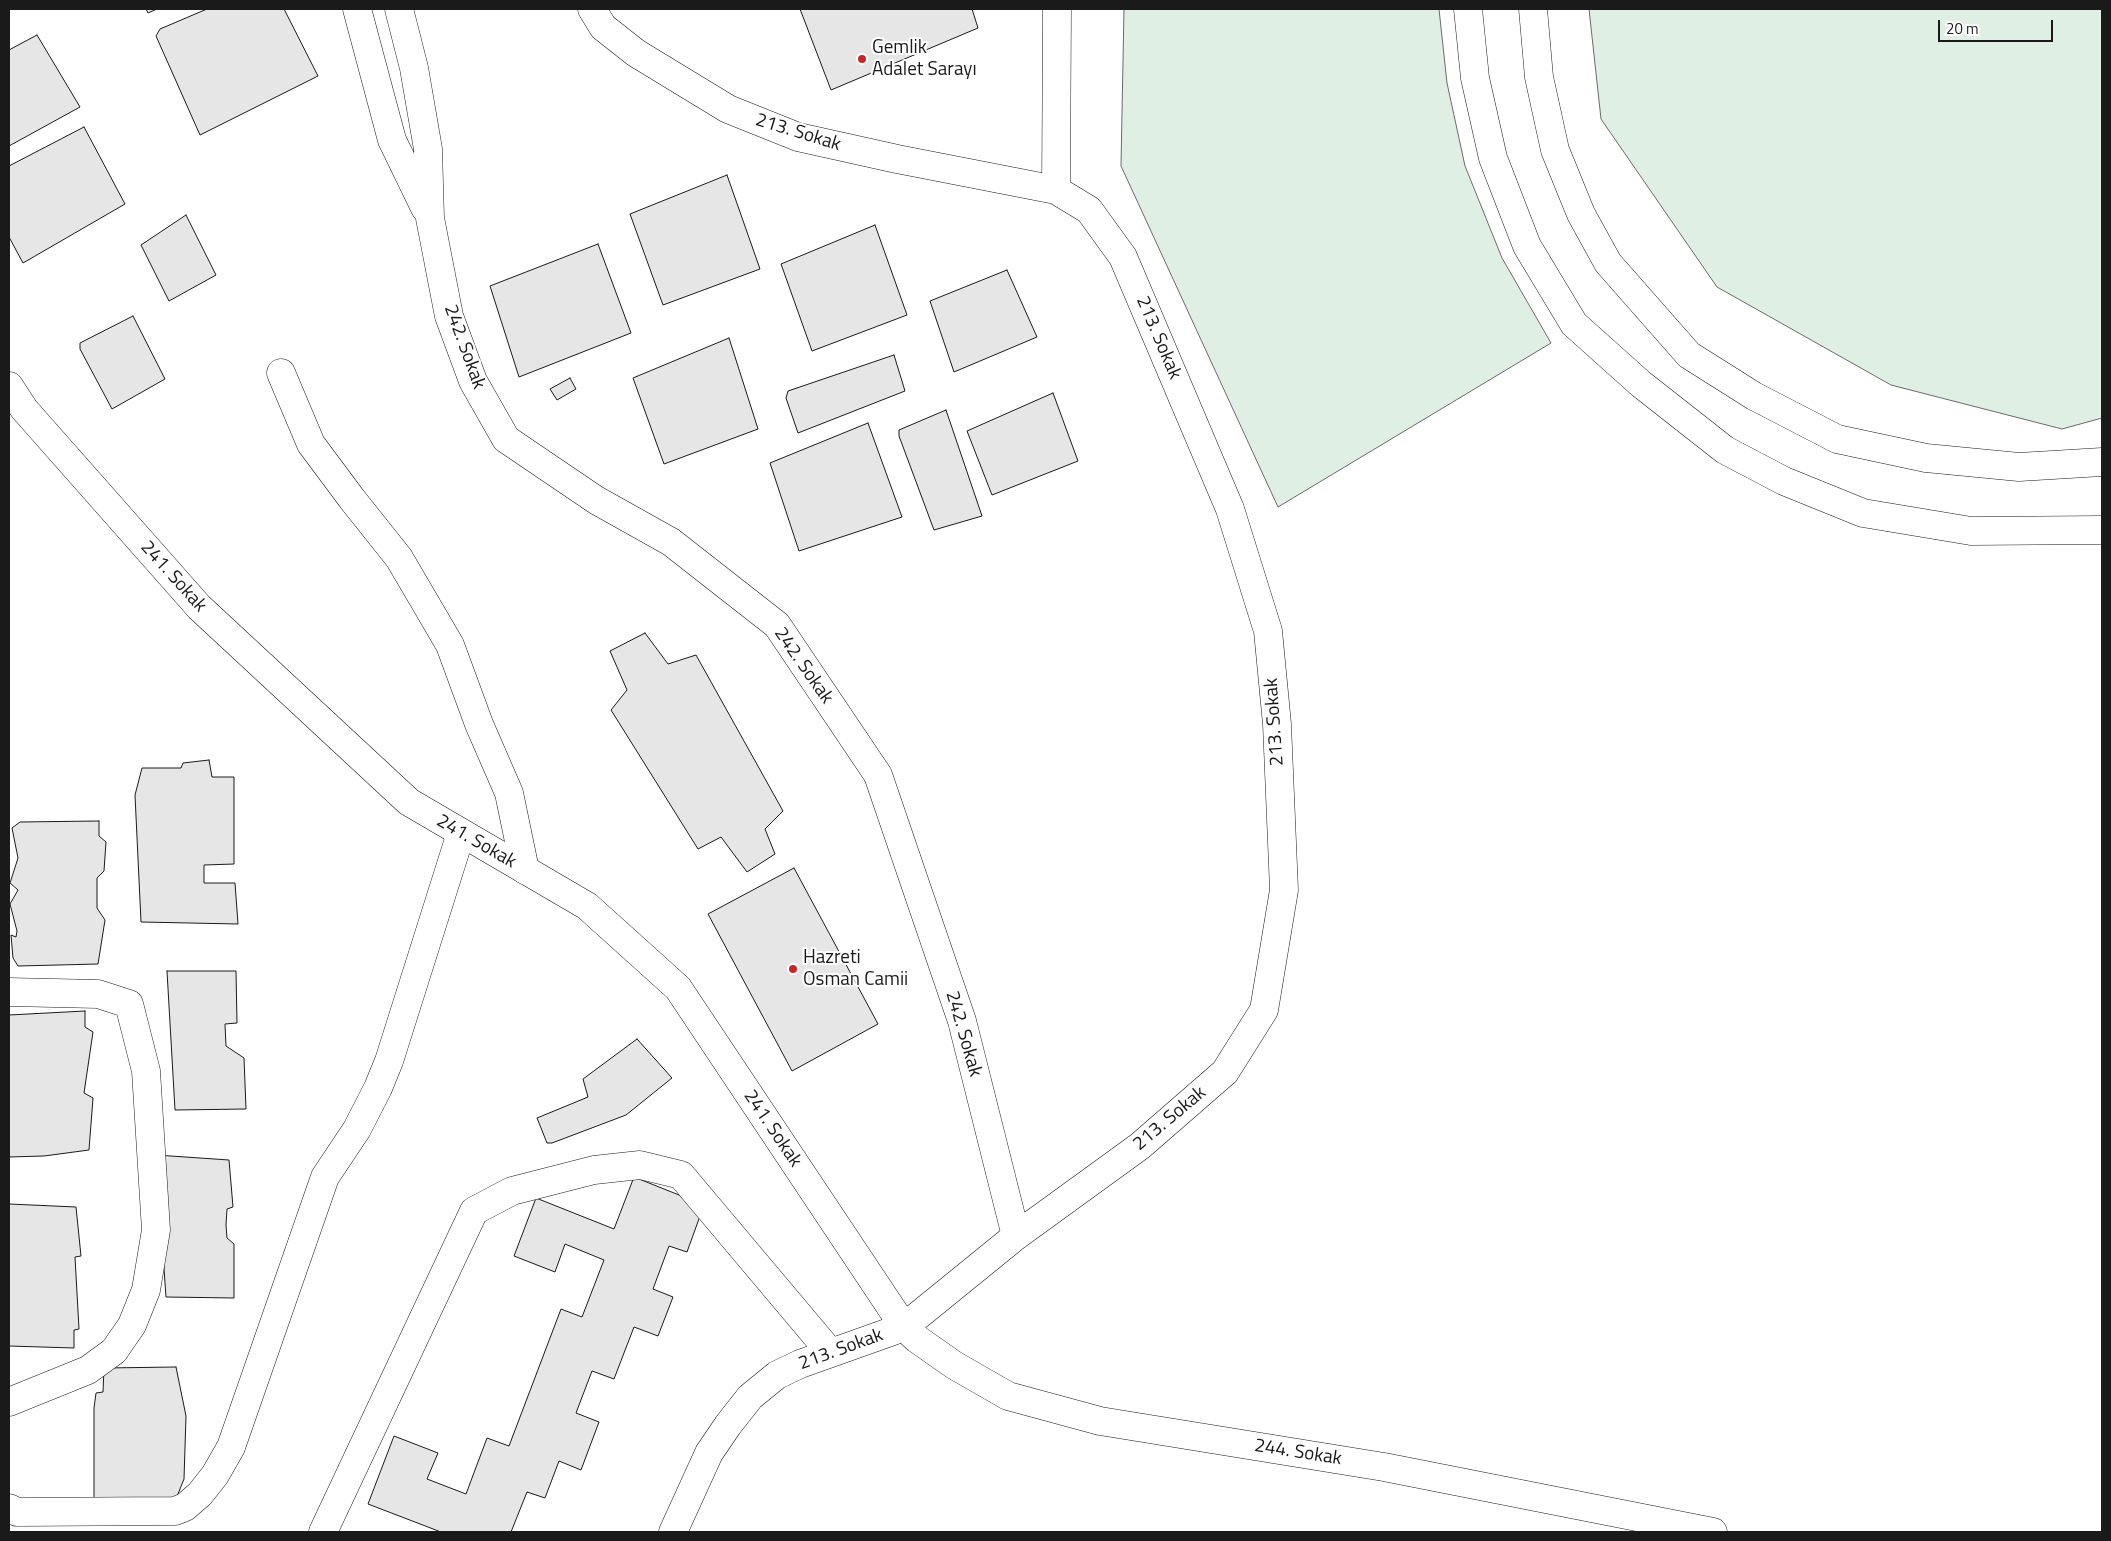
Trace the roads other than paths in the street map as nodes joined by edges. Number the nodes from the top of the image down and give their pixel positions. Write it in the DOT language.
graph roads {
  1 [pos="357,9"];
  2 [pos="399,9"];
  3 [pos="592,9"];
  4 [pos="1057,9"];
  5 [pos="1468,9"];
  6 [pos="1533,9"];
  7 [pos="1056,190"];
  8 [pos="430,218"];
  9 [pos="281,373"];
  10 [pos="9,386"];
  11 [pos="2102,462"];
  12 [pos="2102,530"];
  13 [pos="461,833"];
  14 [pos="525,870"];
  15 [pos="9,992"];
  16 [pos="1016,1236"];
  17 [pos="904,1327"];
  18 [pos="830,1352"];
  19 [pos="9,1402"];
  20 [pos="9,1508"];
  21 [pos="323,1532"];
  22 [pos="673,1532"];
  23 [pos="1713,1532"];
  1 -- 8 [label="main road, 242. Sokak"];
  2 -- 8 [label="main road, 242. Sokak"];
  3 -- 7 [label="main road, 213. Sokak"];
  4 -- 7 [label="main road"];
  5 -- 12 [label="main road"];
  6 -- 11 [label="main road"];
  7 -- 16 [label="main road, 213. Sokak"];
  8 -- 16 [label="main road, 242. Sokak"];
  9 -- 14 [label="main road"];
  10 -- 13 [label="main road, 241. Sokak"];
  13 -- 14 [label="main road, 241. Sokak"];
  13 -- 20 [label="main road"];
  14 -- 17 [label="main road, 241. Sokak"];
  15 -- 19 [label="main road"];
  16 -- 17 [label="main road, 213. Sokak"];
  17 -- 18 [label="main road, 213. Sokak"];
  17 -- 23 [label="main road, 244. Sokak"];
  18 -- 21 [label="main road"];
  18 -- 22 [label="main road, 213. Sokak"];
}
